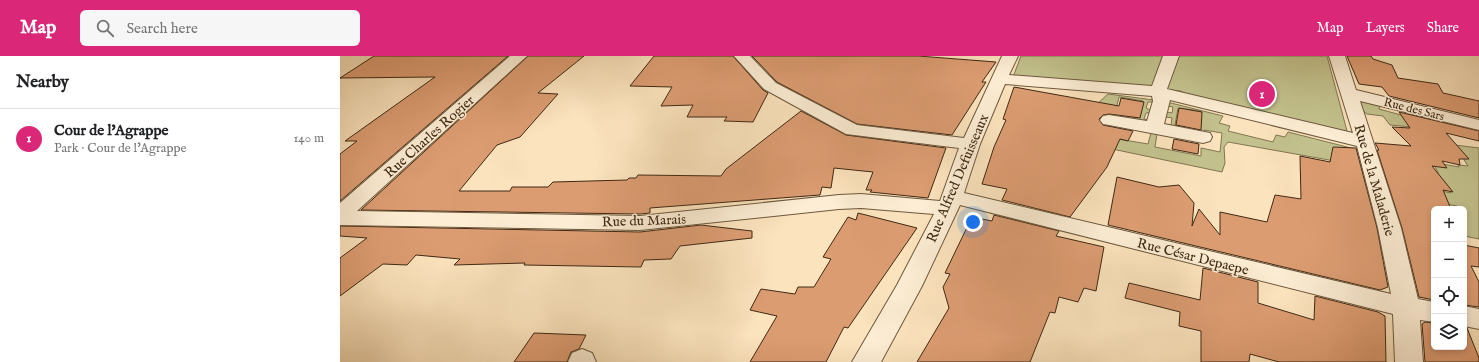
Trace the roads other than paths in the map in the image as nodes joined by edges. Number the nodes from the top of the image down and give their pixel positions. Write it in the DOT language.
graph roads {
  1 [pos="519,56"];
  2 [pos="742,56"];
  3 [pos="1004,56"];
  4 [pos="1170,56"];
  5 [pos="1337,56"];
  6 [pos="1000,79"];
  7 [pos="1158,92"];
  8 [pos="1349,93"];
  9 [pos="1109,120"];
  10 [pos="1479,125"];
  11 [pos="1154,128"];
  12 [pos="1203,137"];
  13 [pos="1365,142"];
  14 [pos="970,144"];
  15 [pos="950,202"];
  16 [pos="340,216"];
  17 [pos="1404,307"];
  18 [pos="1431,312"];
  19 [pos="1467,317"];
  20 [pos="1479,319"];
  21 [pos="866,362"];
  22 [pos="1409,362"];
  1 -- 16 [label="street, Rue Charles Rogier"];
  2 -- 14 [label="street"];
  3 -- 6 [label="street, Rue Alfred Defuisseaux"];
  4 -- 7 [label="street"];
  5 -- 8 [label="street, Rue de la Maladerie"];
  6 -- 7 [label="street"];
  6 -- 14 [label="street, Rue Alfred Defuisseaux"];
  7 -- 11 [label="street"];
  7 -- 13 [label="street"];
  8 -- 10 [label="street, Rue des Sars"];
  8 -- 13 [label="street, Rue de la Maladerie"];
  9 -- 11 [label="street"];
  11 -- 12 [label="street"];
  13 -- 17 [label="street, Rue de la Maladerie"];
  14 -- 15 [label="street, Rue Alfred Defuisseaux"];
  15 -- 16 [label="street, Rue du Marais"];
  15 -- 17 [label="street, Rue César Depaepe"];
  15 -- 21 [label="street, Rue Alfred Defuisseaux"];
  17 -- 18 [label="street, Rue César Depaepe"];
  17 -- 22 [label="street, Rue de la Maladerie"];
  19 -- 20 [label="street"];
}
